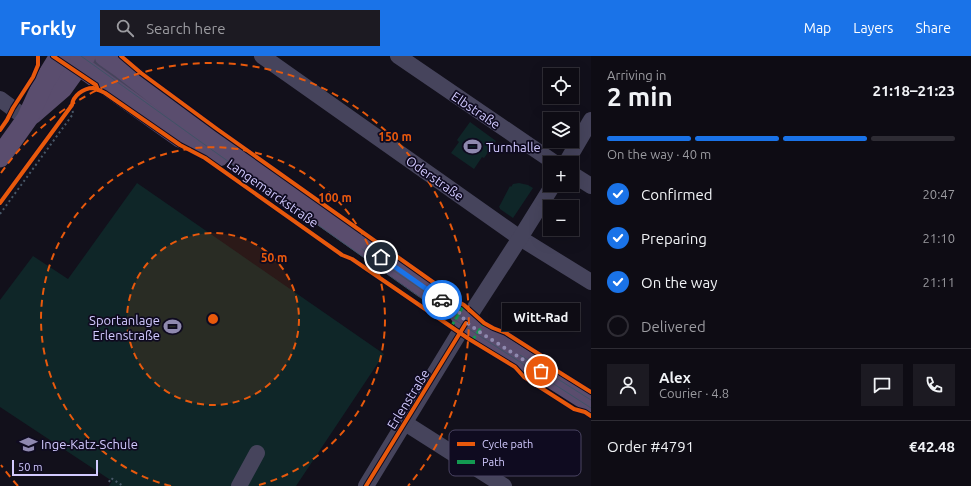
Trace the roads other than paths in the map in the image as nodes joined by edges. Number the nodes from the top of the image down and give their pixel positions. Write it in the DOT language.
graph roads {
  1 [pos="60,56"];
  2 [pos="105,56"];
  3 [pos="262,56"];
  4 [pos="398,56"];
  5 [pos="79,58"];
  6 [pos="0,99"];
  7 [pos="27,119"];
  8 [pos="591,120"];
  9 [pos="207,142"];
  10 [pos="545,156"];
  11 [pos="570,156"];
  12 [pos="0,157"];
  13 [pos="579,178"];
  14 [pos="591,186"];
  15 [pos="549,192"];
  16 [pos="520,238"];
  17 [pos="591,282"];
  18 [pos="466,322"];
  19 [pos="591,403"];
  20 [pos="404,423"];
  21 [pos="449,451"];
  22 [pos="257,453"];
  23 [pos="488,476"];
  24 [pos="239,486"];
  25 [pos="366,486"];
  26 [pos="504,486"];
  1 -- 7 [label="main road"];
  2 -- 9 [label="main road, Langemarckstraße"];
  3 -- 16 [label="street, Oderstraße"];
  4 -- 10 [label="street, Elbstraße"];
  5 -- 7 [label="main road"];
  5 -- 9 [label="main road, Langemarckstraße"];
  6 -- 7 [label="street"];
  7 -- 12 [label="main road"];
  8 -- 11 [label="street"];
  9 -- 18 [label="main road, Langemarckstraße"];
  13 -- 14 [label="street"];
  15 -- 16 [label="street, Erlenstraße"];
  16 -- 17 [label="street, Oderstraße"];
  16 -- 18 [label="street, Erlenstraße"];
  18 -- 19 [label="main road, Langemarckstraße"];
  18 -- 20 [label="street, Erlenstraße"];
  20 -- 21 [label="street"];
  20 -- 25 [label="street, Erlenstraße"];
  22 -- 24 [label="street"];
  23 -- 26 [label="street"];
}
